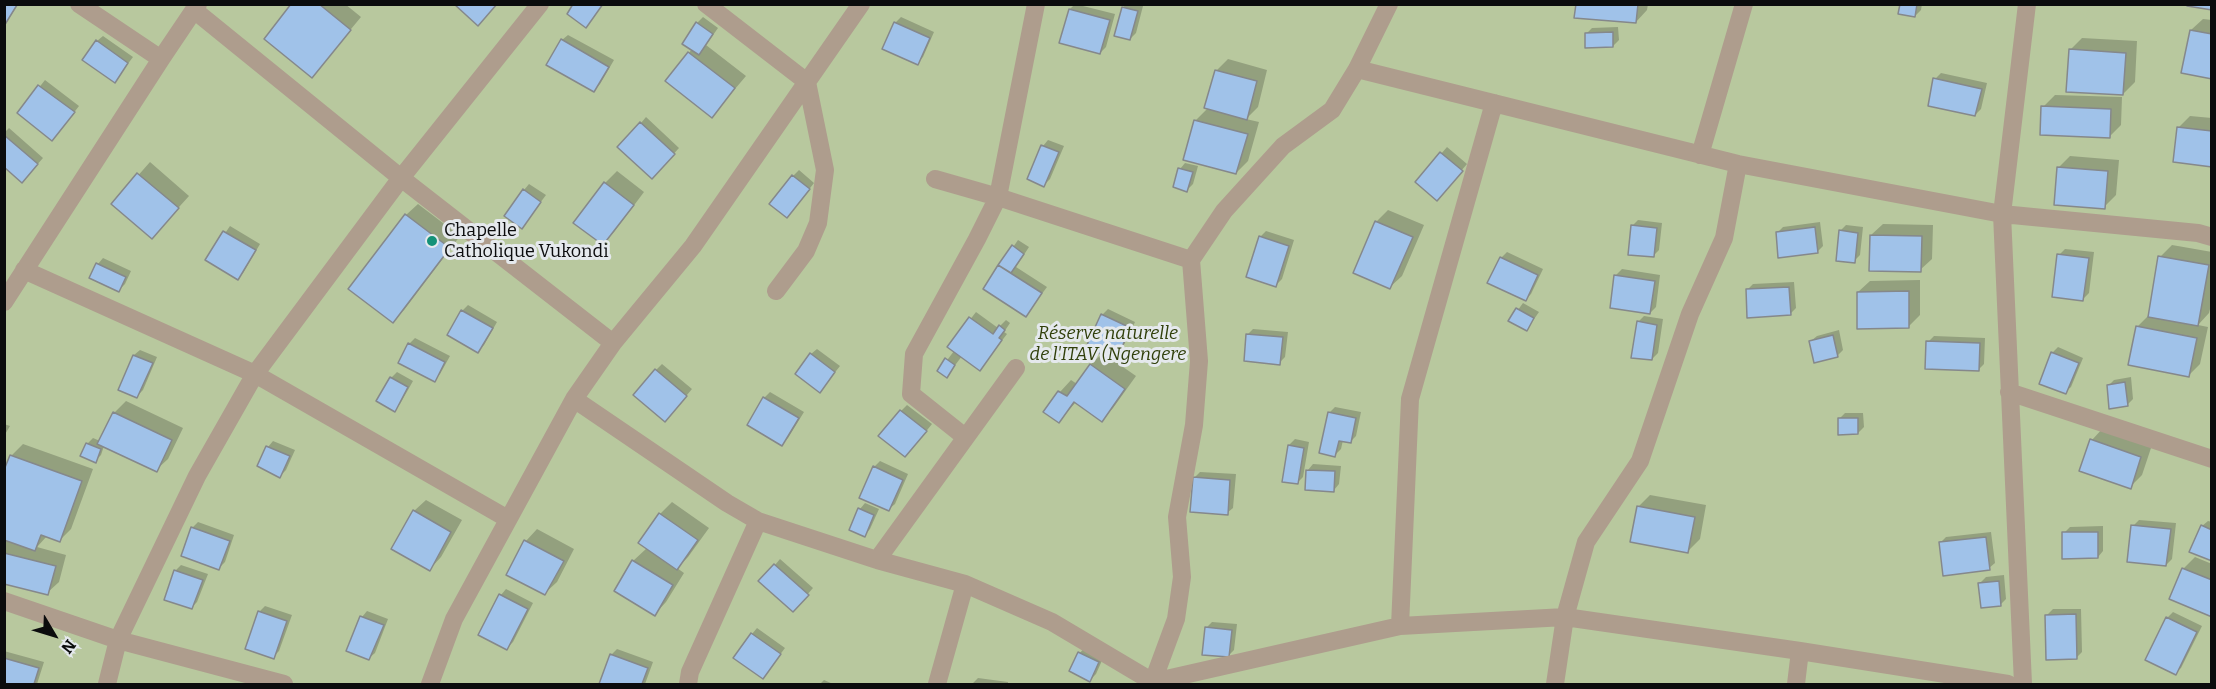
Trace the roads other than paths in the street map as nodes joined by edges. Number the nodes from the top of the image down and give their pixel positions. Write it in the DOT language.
graph roads {
  1 [pos="79,4"];
  2 [pos="540,4"];
  3 [pos="706,4"];
  4 [pos="861,4"];
  5 [pos="1036,4"];
  6 [pos="1389,4"];
  7 [pos="1744,4"];
  8 [pos="2027,4"];
  9 [pos="196,7"];
  10 [pos="161,59"];
  11 [pos="1357,69"];
  12 [pos="807,82"];
  13 [pos="1494,103"];
  14 [pos="1700,155"];
  15 [pos="1738,164"];
  16 [pos="401,178"];
  17 [pos="935,179"];
  18 [pos="998,197"];
  19 [pos="2002,214"];
  20 [pos="2211,237"];
  21 [pos="1191,260"];
  22 [pos="24,270"];
  23 [pos="776,291"];
  24 [pos="4,302"];
  25 [pos="613,343"];
  26 [pos="1016,368"];
  27 [pos="255,374"];
  28 [pos="2009,392"];
  29 [pos="574,399"];
  30 [pos="965,437"];
  31 [pos="2211,459"];
  32 [pos="508,519"];
  33 [pos="758,521"];
  34 [pos="877,560"];
  35 [pos="965,584"];
  36 [pos="4,601"];
  37 [pos="1565,617"];
  38 [pos="1400,626"];
  39 [pos="118,640"];
  40 [pos="1800,651"];
  41 [pos="1153,683"];
  42 [pos="107,684"];
  43 [pos="284,684"];
  44 [pos="430,684"];
  45 [pos="688,684"];
  46 [pos="937,684"];
  47 [pos="1555,684"];
  48 [pos="1796,684"];
  49 [pos="2008,684"];
  50 [pos="2023,684"];
  1 -- 10 [label="street"];
  2 -- 16 [label="street"];
  3 -- 12 [label="street"];
  4 -- 12 [label="street"];
  5 -- 18 [label="street"];
  6 -- 11 [label="street"];
  7 -- 14 [label="street"];
  8 -- 19 [label="street"];
  9 -- 10 [label="street"];
  9 -- 16 [label="street"];
  10 -- 22 [label="street"];
  11 -- 13 [label="street"];
  11 -- 21 [label="street"];
  12 -- 23 [label="street"];
  12 -- 25 [label="street"];
  13 -- 14 [label="street"];
  13 -- 38 [label="street"];
  14 -- 15 [label="street"];
  15 -- 19 [label="street"];
  15 -- 37 [label="street"];
  16 -- 25 [label="street"];
  16 -- 27 [label="street"];
  17 -- 18 [label="street"];
  18 -- 21 [label="street"];
  18 -- 30 [label="street"];
  19 -- 20 [label="street"];
  19 -- 28 [label="street"];
  21 -- 41 [label="street"];
  22 -- 24 [label="street"];
  22 -- 27 [label="street"];
  25 -- 29 [label="street"];
  26 -- 30 [label="street"];
  27 -- 32 [label="street"];
  27 -- 39 [label="street"];
  28 -- 31 [label="street"];
  28 -- 50 [label="street"];
  29 -- 32 [label="street"];
  29 -- 33 [label="street"];
  30 -- 34 [label="street"];
  32 -- 44 [label="street"];
  33 -- 34 [label="street"];
  33 -- 45 [label="street"];
  34 -- 35 [label="street"];
  35 -- 41 [label="street"];
  35 -- 46 [label="street"];
  36 -- 39 [label="street"];
  37 -- 38 [label="street"];
  37 -- 40 [label="street"];
  37 -- 47 [label="street"];
  38 -- 41 [label="street"];
  39 -- 42 [label="street"];
  39 -- 43 [label="street"];
  40 -- 48 [label="street"];
  40 -- 49 [label="street"];
}
